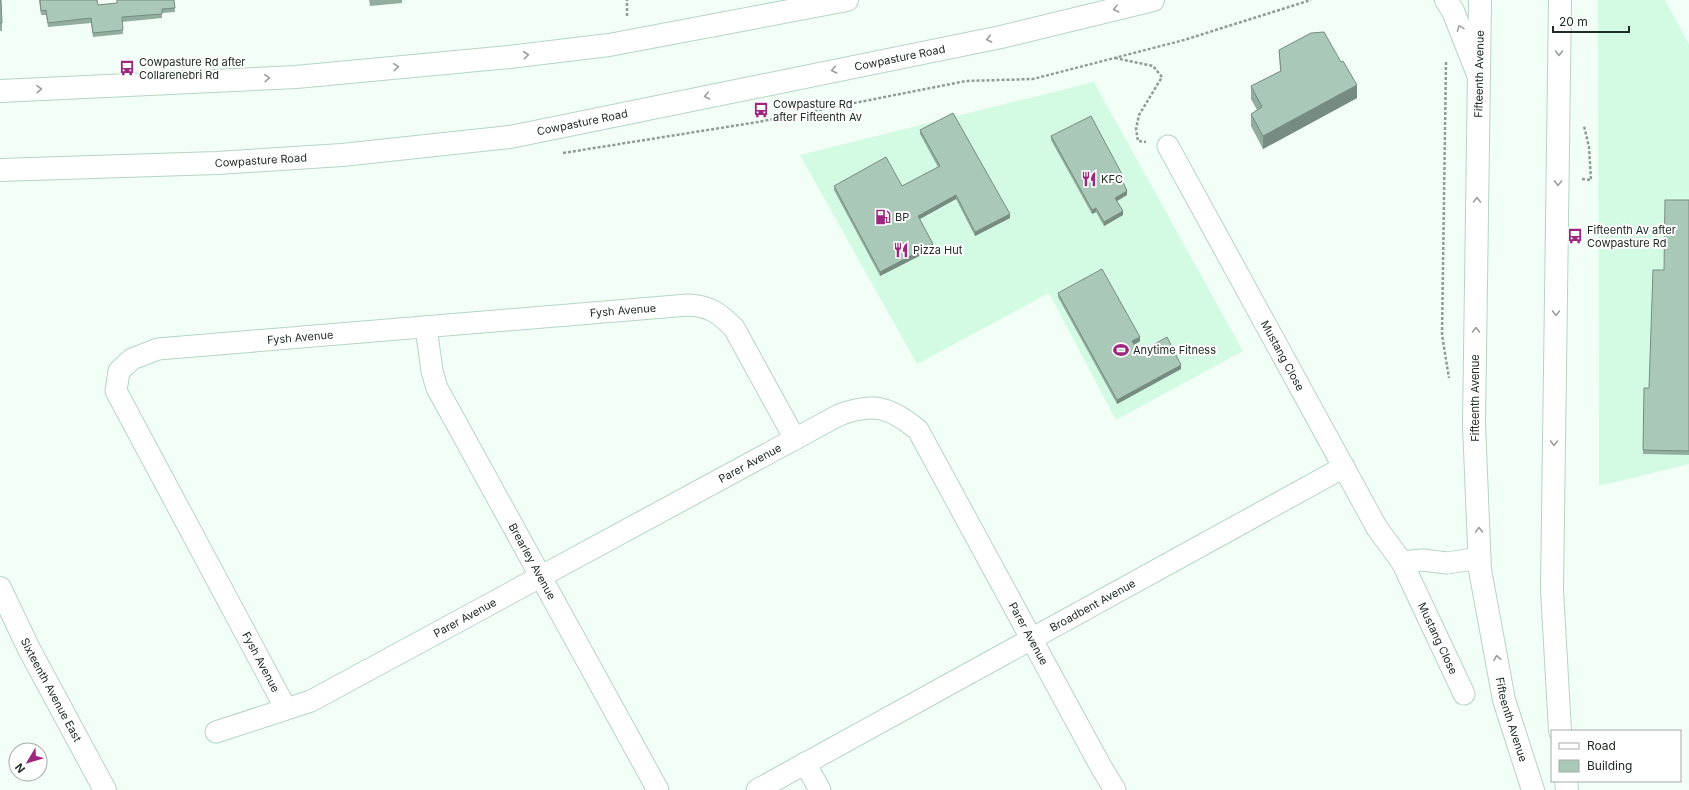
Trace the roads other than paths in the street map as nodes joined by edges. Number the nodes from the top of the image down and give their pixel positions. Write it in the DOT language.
graph roads {
  1 [pos="847,0"];
  2 [pos="1154,0"];
  3 [pos="1446,0"];
  4 [pos="1480,0"];
  5 [pos="1560,0"];
  6 [pos="1479,77"];
  7 [pos="0,91"];
  8 [pos="1168,146"];
  9 [pos="0,170"];
  10 [pos="426,327"];
  11 [pos="795,439"];
  12 [pos="1344,467"];
  13 [pos="1480,558"];
  14 [pos="1402,562"];
  15 [pos="541,576"];
  16 [pos="0,588"];
  17 [pos="1031,639"];
  18 [pos="1464,694"];
  19 [pos="286,709"];
  20 [pos="1560,730"];
  21 [pos="216,732"];
  22 [pos="805,763"];
  23 [pos="105,790"];
  24 [pos="658,790"];
  25 [pos="757,790"];
  26 [pos="820,790"];
  27 [pos="1115,790"];
  28 [pos="1533,790"];
  7 -- 1 [label="main road, one-way"];
  2 -- 9 [label="main road, Cowpasture Road, one-way"];
  6 -- 3 [label="main road, one-way"];
  4 -- 6 [label="main road, Fifteenth Avenue"];
  5 -- 20 [label="main road, one-way"];
  13 -- 6 [label="main road, Fifteenth Avenue, one-way"];
  8 -- 12 [label="street, Mustang Close"];
  10 -- 11 [label="street, Fysh Avenue"];
  10 -- 15 [label="street, Brearley Avenue"];
  10 -- 19 [label="street, Fysh Avenue"];
  11 -- 15 [label="street, Parer Avenue"];
  11 -- 17 [label="street, Parer Avenue"];
  12 -- 14 [label="street, Mustang Close"];
  12 -- 17 [label="street, Broadbent Avenue"];
  13 -- 14 [label="street"];
  28 -- 13 [label="main road, Fifteenth Avenue, one-way"];
  14 -- 18 [label="street, Mustang Close"];
  15 -- 19 [label="street, Parer Avenue"];
  15 -- 24 [label="street, Brearley Avenue"];
  16 -- 23 [label="main road, Sixteenth Avenue East"];
  17 -- 22 [label="street, Broadbent Avenue"];
  17 -- 27 [label="street, Parer Avenue"];
  19 -- 21 [label="street, Parer Avenue"];
  22 -- 25 [label="street, Broadbent Avenue"];
  22 -- 26 [label="street"];
}
